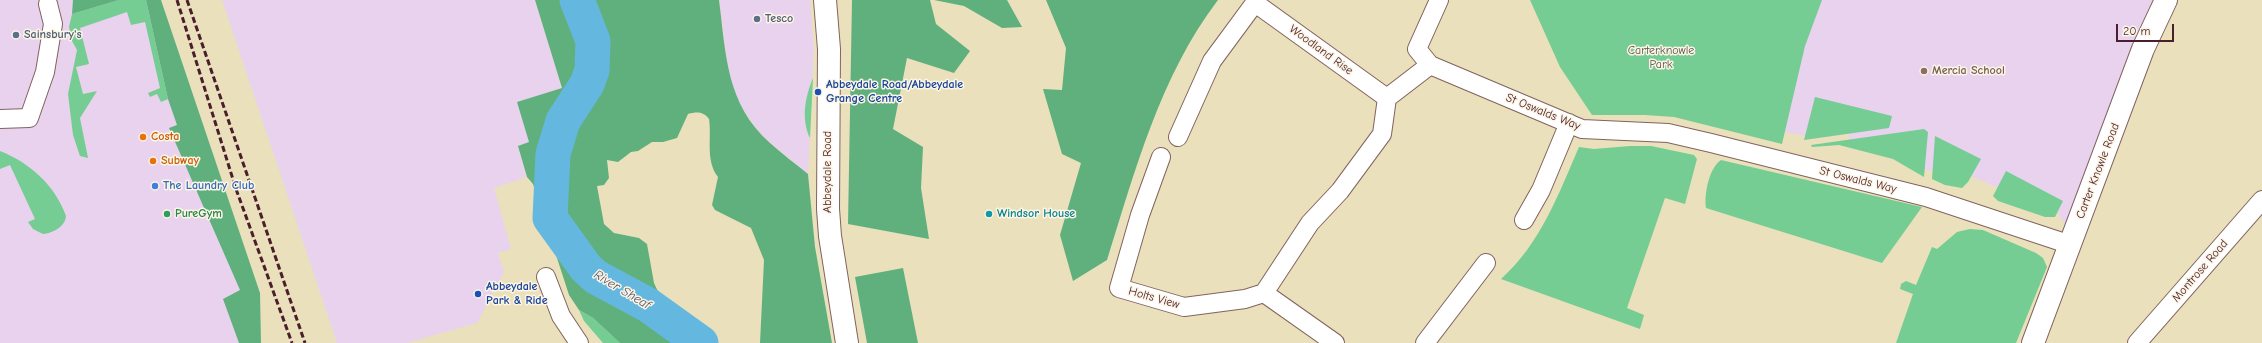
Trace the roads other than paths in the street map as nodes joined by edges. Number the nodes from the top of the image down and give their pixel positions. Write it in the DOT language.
graph roads {
  1 [pos="825,0"];
  2 [pos="1439,0"];
  3 [pos="2166,0"];
  4 [pos="1256,1"];
  5 [pos="48,4"];
  6 [pos="1430,65"];
  7 [pos="1387,98"];
  8 [pos="0,119"];
  9 [pos="1569,123"];
  10 [pos="1178,137"];
  11 [pos="1161,157"];
  12 [pos="2262,200"];
  13 [pos="1524,220"];
  14 [pos="2071,245"];
  15 [pos="1486,263"];
  16 [pos="546,277"];
  17 [pos="1264,293"];
  18 [pos="578,343"];
  19 [pos="847,343"];
  20 [pos="1335,343"];
  21 [pos="1424,343"];
  22 [pos="2033,343"];
  23 [pos="2137,343"];
  1 -- 19 [label="street, Abbeydale Road"];
  2 -- 6 [label="street"];
  3 -- 14 [label="street, Carter Knowle Road"];
  4 -- 7 [label="street, Woodland Rise"];
  4 -- 10 [label="street"];
  5 -- 8 [label="street"];
  6 -- 7 [label="street"];
  6 -- 9 [label="street, St Oswalds Way"];
  7 -- 17 [label="street"];
  9 -- 13 [label="street"];
  9 -- 14 [label="street, St Oswalds Way"];
  11 -- 17 [label="street, Holts View"];
  12 -- 23 [label="street, Montrose Road"];
  14 -- 22 [label="street, Carter Knowle Road"];
  15 -- 21 [label="street"];
  16 -- 18 [label="street"];
  17 -- 20 [label="street"];
}
